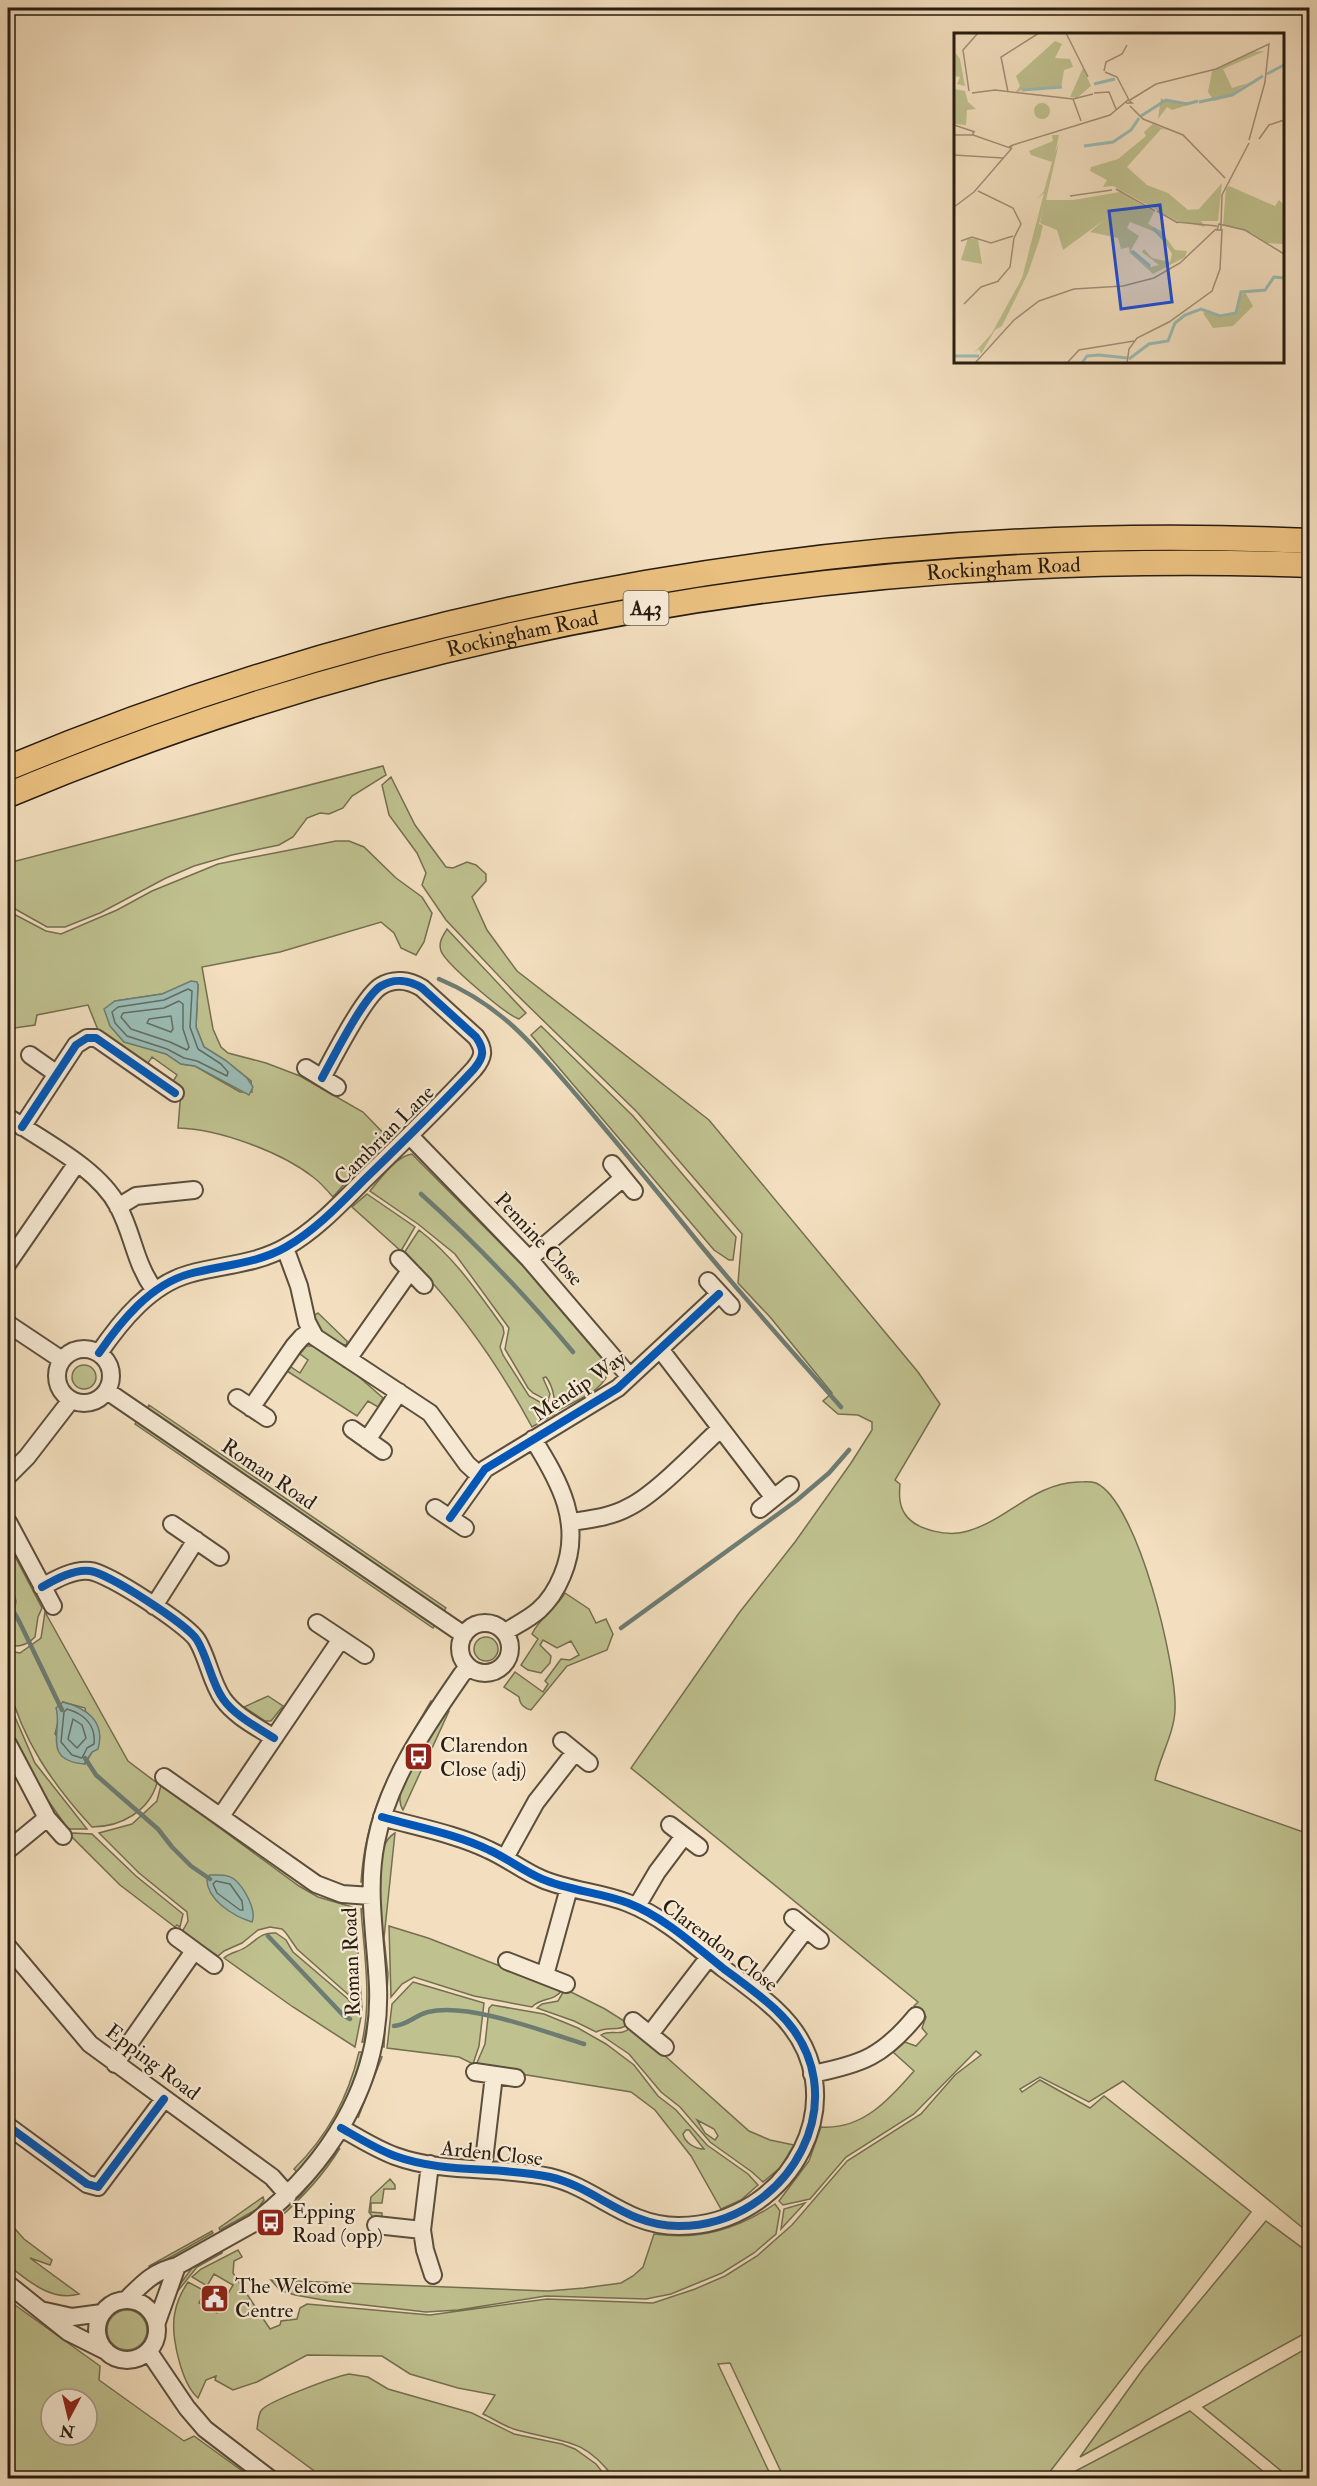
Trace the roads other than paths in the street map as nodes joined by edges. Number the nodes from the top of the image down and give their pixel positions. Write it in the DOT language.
graph roads {
  1 [pos="1310,541"];
  2 [pos="1310,565"];
  3 [pos="8,768"];
  4 [pos="8,795"];
  5 [pos="30,1055"];
  6 [pos="306,1068"];
  7 [pos="57,1074"];
  8 [pos="322,1078"];
  9 [pos="337,1087"];
  10 [pos="175,1093"];
  11 [pos="8,1117"];
  12 [pos="22,1127"];
  13 [pos="410,1136"];
  14 [pos="77,1163"];
  15 [pos="612,1164"];
  16 [pos="623,1178"];
  17 [pos="194,1190"];
  18 [pos="634,1191"];
  19 [pos="118,1207"];
  20 [pos="285,1248"];
  21 [pos="529,1259"];
  22 [pos="8,1263"];
  23 [pos="708,1281"];
  24 [pos="423,1285"];
  25 [pos="155,1291"];
  26 [pos="719,1294"];
  27 [pos="731,1306"];
  28 [pos="8,1324"];
  29 [pos="311,1331"];
  30 [pos="660,1349"];
  31 [pos="99,1353"];
  32 [pos="348,1359"];
  33 [pos="62,1360"];
  34 [pos="630,1377"];
  35 [pos="107,1391"];
  36 [pos="399,1392"];
  37 [pos="71,1400"];
  38 [pos="267,1418"];
  39 [pos="720,1429"];
  40 [pos="352,1430"];
  41 [pos="533,1439"];
  42 [pos="367,1440"];
  43 [pos="382,1451"];
  44 [pos="479,1475"];
  45 [pos="8,1476"];
  46 [pos="790,1485"];
  47 [pos="774,1498"];
  48 [pos="435,1508"];
  49 [pos="760,1509"];
  50 [pos="450,1518"];
  51 [pos="8,1522"];
  52 [pos="571,1522"];
  53 [pos="172,1524"];
  54 [pos="465,1528"];
  55 [pos="196,1540"];
  56 [pos="220,1557"];
  57 [pos="42,1587"];
  58 [pos="53,1606"];
  59 [pos="154,1606"];
  60 [pos="317,1623"];
  61 [pos="505,1632"];
  62 [pos="464,1635"];
  63 [pos="341,1639"];
  64 [pos="365,1655"];
  65 [pos="469,1667"];
  66 [pos="274,1738"];
  67 [pos="8,1744"];
  68 [pos="590,1763"];
  69 [pos="165,1777"];
  70 [pos="220,1816"];
  71 [pos="382,1817"];
  72 [pos="47,1818"];
  73 [pos="670,1825"];
  74 [pos="63,1836"];
  75 [pos="684,1836"];
  76 [pos="699,1847"];
  77 [pos="8,1850"];
  78 [pos="505,1858"];
  79 [pos="569,1888"];
  80 [pos="371,1896"];
  81 [pos="637,1906"];
  82 [pos="793,1918"];
  83 [pos="806,1929"];
  84 [pos="176,1937"];
  85 [pos="820,1940"];
  86 [pos="8,1947"];
  87 [pos="194,1951"];
  88 [pos="709,1957"];
  89 [pos="507,1961"];
  90 [pos="214,1965"];
  91 [pos="545,1975"];
  92 [pos="566,1984"];
  93 [pos="757,1994"];
  94 [pos="633,2021"];
  95 [pos="650,2034"];
  96 [pos="919,2039"];
  97 [pos="665,2047"];
  98 [pos="115,2064"];
  99 [pos="475,2072"];
  100 [pos="812,2074"];
  101 [pos="494,2075"];
  102 [pos="516,2078"];
  103 [pos="164,2099"];
  104 [pos="8,2126"];
  105 [pos="342,2127"];
  106 [pos="430,2164"];
  107 [pos="795,2164"];
  108 [pos="483,2169"];
  109 [pos="288,2194"];
  110 [pos="376,2225"];
  111 [pos="422,2230"];
  112 [pos="177,2266"];
  113 [pos="433,2275"];
  114 [pos="8,2284"];
  115 [pos="127,2299"];
  116 [pos="44,2311"];
  117 [pos="102,2313"];
  118 [pos="157,2322"];
  119 [pos="106,2351"];
  120 [pos="149,2352"];
  121 [pos="269,2478"];
  1 -- 3 [label="highway, Rockingham Road / A43"];
  2 -- 4 [label="highway, Rockingham Road / A43"];
  5 -- 7 [label="street"];
  6 -- 8 [label="street"];
  7 -- 10 [label="street"];
  7 -- 12 [label="street"];
  8 -- 9 [label="street"];
  8 -- 13 [label="street, Cambrian Lane"];
  11 -- 12 [label="street"];
  12 -- 14 [label="street"];
  13 -- 20 [label="street, Cambrian Lane"];
  13 -- 21 [label="street, Pennine Close"];
  14 -- 19 [label="street"];
  14 -- 22 [label="street"];
  15 -- 16 [label="street"];
  16 -- 18 [label="street"];
  16 -- 21 [label="street"];
  17 -- 19 [label="street"];
  19 -- 25 [label="street"];
  20 -- 25 [label="street, Cambrian Lane"];
  20 -- 29 [label="street"];
  21 -- 34 [label="street, Pennine Close"];
  23 -- 26 [label="street"];
  24 -- 32 [label="street"];
  25 -- 31 [label="street, Cambrian Lane"];
  26 -- 27 [label="street"];
  26 -- 30 [label="street, Mendip Way"];
  28 -- 33 [label="street"];
  29 -- 32 [label="street"];
  29 -- 38 [label="street"];
  30 -- 34 [label="street, Mendip Way"];
  30 -- 39 [label="street"];
  31 -- 33 [label="street"];
  31 -- 35 [label="street"];
  32 -- 36 [label="street"];
  33 -- 37 [label="street"];
  34 -- 41 [label="street, Mendip Way"];
  35 -- 37 [label="street"];
  35 -- 62 [label="street, Roman Road"];
  36 -- 42 [label="street"];
  36 -- 44 [label="street"];
  37 -- 45 [label="street"];
  39 -- 47 [label="street"];
  39 -- 52 [label="street"];
  40 -- 42 [label="street"];
  41 -- 44 [label="street, Mendip Way"];
  41 -- 52 [label="street"];
  42 -- 43 [label="street"];
  44 -- 50 [label="street, Mendip Way"];
  46 -- 47 [label="street"];
  47 -- 49 [label="street"];
  48 -- 50 [label="street"];
  50 -- 54 [label="street"];
  51 -- 57 [label="street"];
  52 -- 61 [label="street"];
  53 -- 55 [label="street"];
  55 -- 56 [label="street"];
  55 -- 59 [label="street"];
  57 -- 58 [label="street"];
  57 -- 59 [label="street"];
  59 -- 66 [label="street"];
  60 -- 63 [label="street"];
  61 -- 62 [label="street"];
  61 -- 65 [label="street"];
  62 -- 65 [label="street"];
  63 -- 64 [label="street"];
  63 -- 66 [label="street"];
  65 -- 71 [label="street, Roman Road"];
  66 -- 70 [label="street"];
  67 -- 72 [label="street"];
  68 -- 78 [label="street"];
  69 -- 70 [label="street"];
  70 -- 80 [label="street"];
  71 -- 78 [label="street, Clarendon Close"];
  71 -- 80 [label="street, Roman Road"];
  72 -- 74 [label="street"];
  72 -- 77 [label="street"];
  73 -- 75 [label="street"];
  75 -- 76 [label="street"];
  75 -- 81 [label="street, Clarendon Close"];
  78 -- 79 [label="street, Clarendon Close"];
  79 -- 81 [label="street, Clarendon Close"];
  79 -- 91 [label="street"];
  80 -- 105 [label="street, Roman Road"];
  81 -- 88 [label="street, Clarendon Close"];
  82 -- 83 [label="street"];
  83 -- 85 [label="street"];
  83 -- 93 [label="street, Clarendon Close"];
  84 -- 87 [label="street"];
  86 -- 98 [label="street, Epping Road"];
  87 -- 90 [label="street"];
  87 -- 98 [label="street"];
  88 -- 93 [label="street, Clarendon Close"];
  88 -- 95 [label="street, Clarendon Close"];
  89 -- 91 [label="street"];
  91 -- 92 [label="street"];
  93 -- 100 [label="street, Clarendon Close"];
  94 -- 95 [label="street"];
  95 -- 97 [label="street"];
  96 -- 100 [label="street"];
  98 -- 103 [label="street, Epping Road"];
  99 -- 101 [label="street"];
  100 -- 107 [label="street, Clarendon Close"];
  101 -- 102 [label="street"];
  101 -- 108 [label="street, Arden Close"];
  103 -- 104 [label="street"];
  103 -- 109 [label="street, Epping Road"];
  105 -- 106 [label="street, Arden Close"];
  105 -- 109 [label="street, Roman Road"];
  106 -- 108 [label="street, Arden Close"];
  106 -- 111 [label="street, Arden Close"];
  107 -- 108 [label="street, Arden Close"];
  109 -- 112 [label="street, Roman Road"];
  110 -- 111 [label="street"];
  111 -- 113 [label="street, Arden Close"];
  112 -- 115 [label="street, Roman Road"];
  112 -- 118 [label="street"];
  114 -- 116 [label="street"];
  115 -- 117 [label="street"];
  115 -- 118 [label="street"];
  116 -- 117 [label="street"];
  116 -- 119 [label="street"];
  117 -- 119 [label="street"];
  118 -- 120 [label="street"];
  119 -- 120 [label="street"];
  120 -- 121 [label="street"];
}
